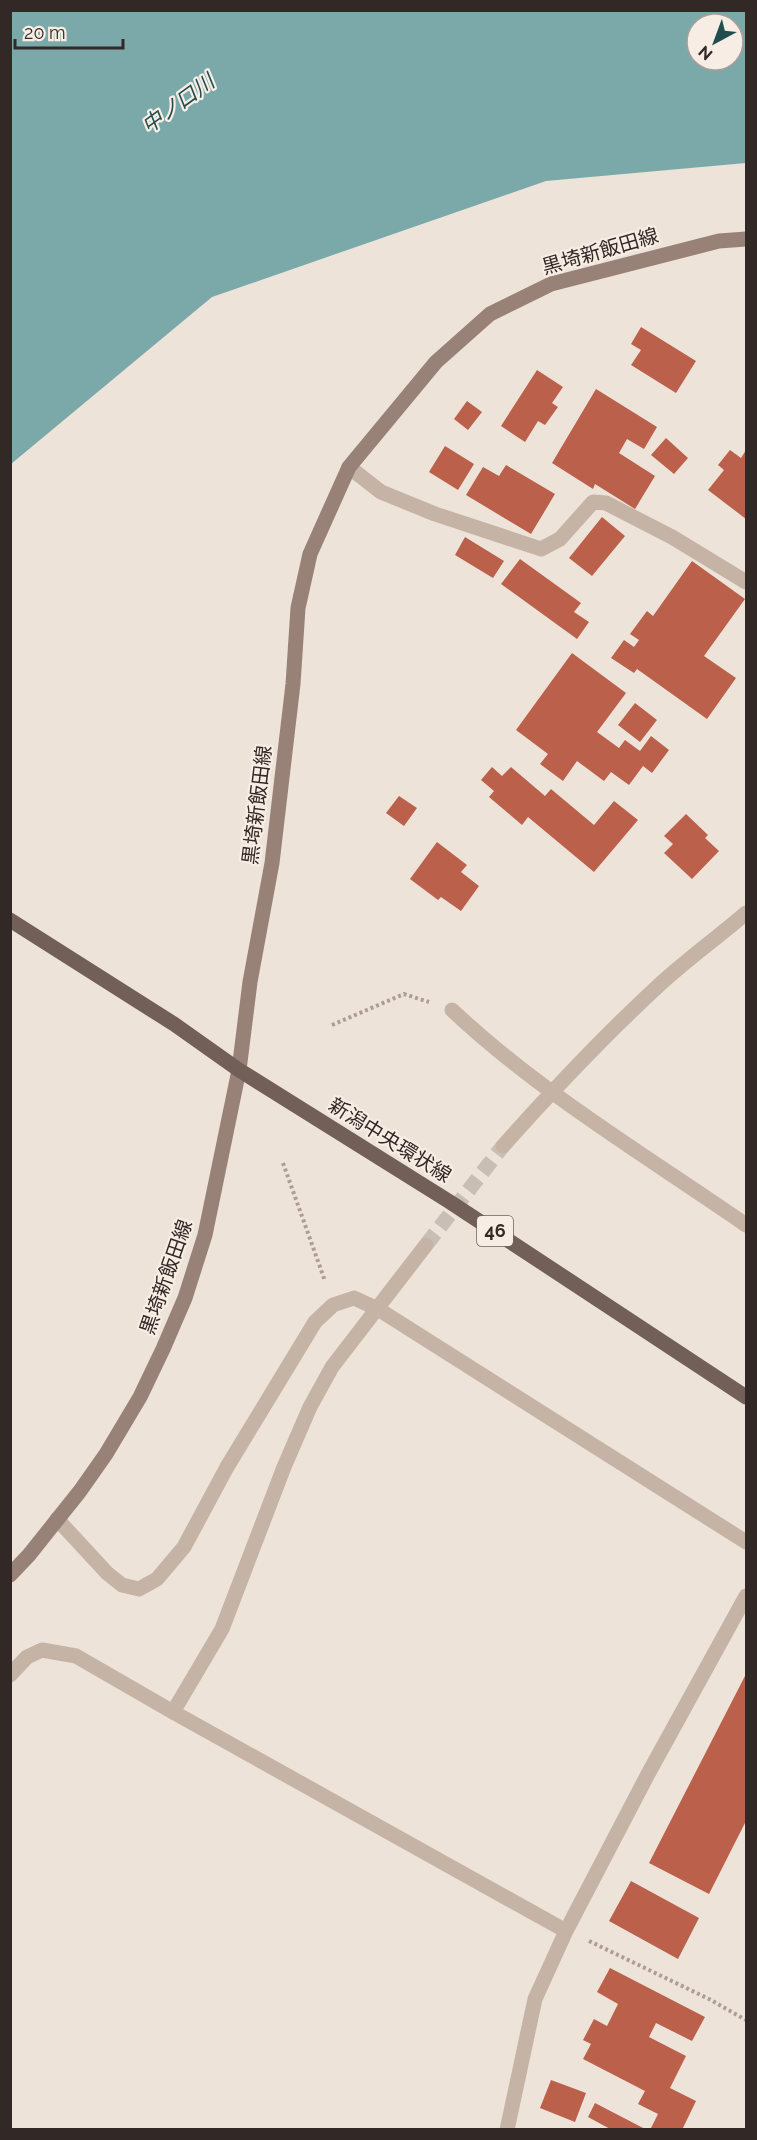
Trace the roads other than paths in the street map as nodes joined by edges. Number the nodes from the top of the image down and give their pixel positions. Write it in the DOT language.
graph roads {
  1 [pos="747,239"];
  2 [pos="349,467"];
  3 [pos="747,582"];
  4 [pos="747,913"];
  5 [pos="10,920"];
  6 [pos="452,1010"];
  7 [pos="239,1070"];
  8 [pos="552,1091"];
  9 [pos="503,1146"];
  10 [pos="747,1225"];
  11 [pos="426,1245"];
  12 [pos="378,1309"];
  13 [pos="747,1397"];
  14 [pos="57,1519"];
  15 [pos="747,1542"];
  16 [pos="10,1575"];
  17 [pos="747,1596"];
  18 [pos="10,1675"];
  19 [pos="173,1712"];
  20 [pos="566,1930"];
  21 [pos="507,2130"];
  1 -- 2 [label="main road, 黒埼新飯田線"];
  2 -- 3 [label="street"];
  2 -- 7 [label="main road, 黒埼新飯田線"];
  4 -- 8 [label="street"];
  5 -- 7 [label="main road, 新潟中央環状線 / 46"];
  6 -- 8 [label="street"];
  7 -- 13 [label="main road, 新潟中央環状線 / 46"];
  7 -- 14 [label="main road, 黒埼新飯田線"];
  8 -- 9 [label="street"];
  8 -- 10 [label="street"];
  11 -- 12 [label="street"];
  12 -- 14 [label="street"];
  12 -- 15 [label="street"];
  12 -- 19 [label="street"];
  14 -- 16 [label="main road, 黒埼新飯田線"];
  17 -- 20 [label="street"];
  18 -- 19 [label="street"];
  19 -- 20 [label="street"];
  20 -- 21 [label="street"];
}
